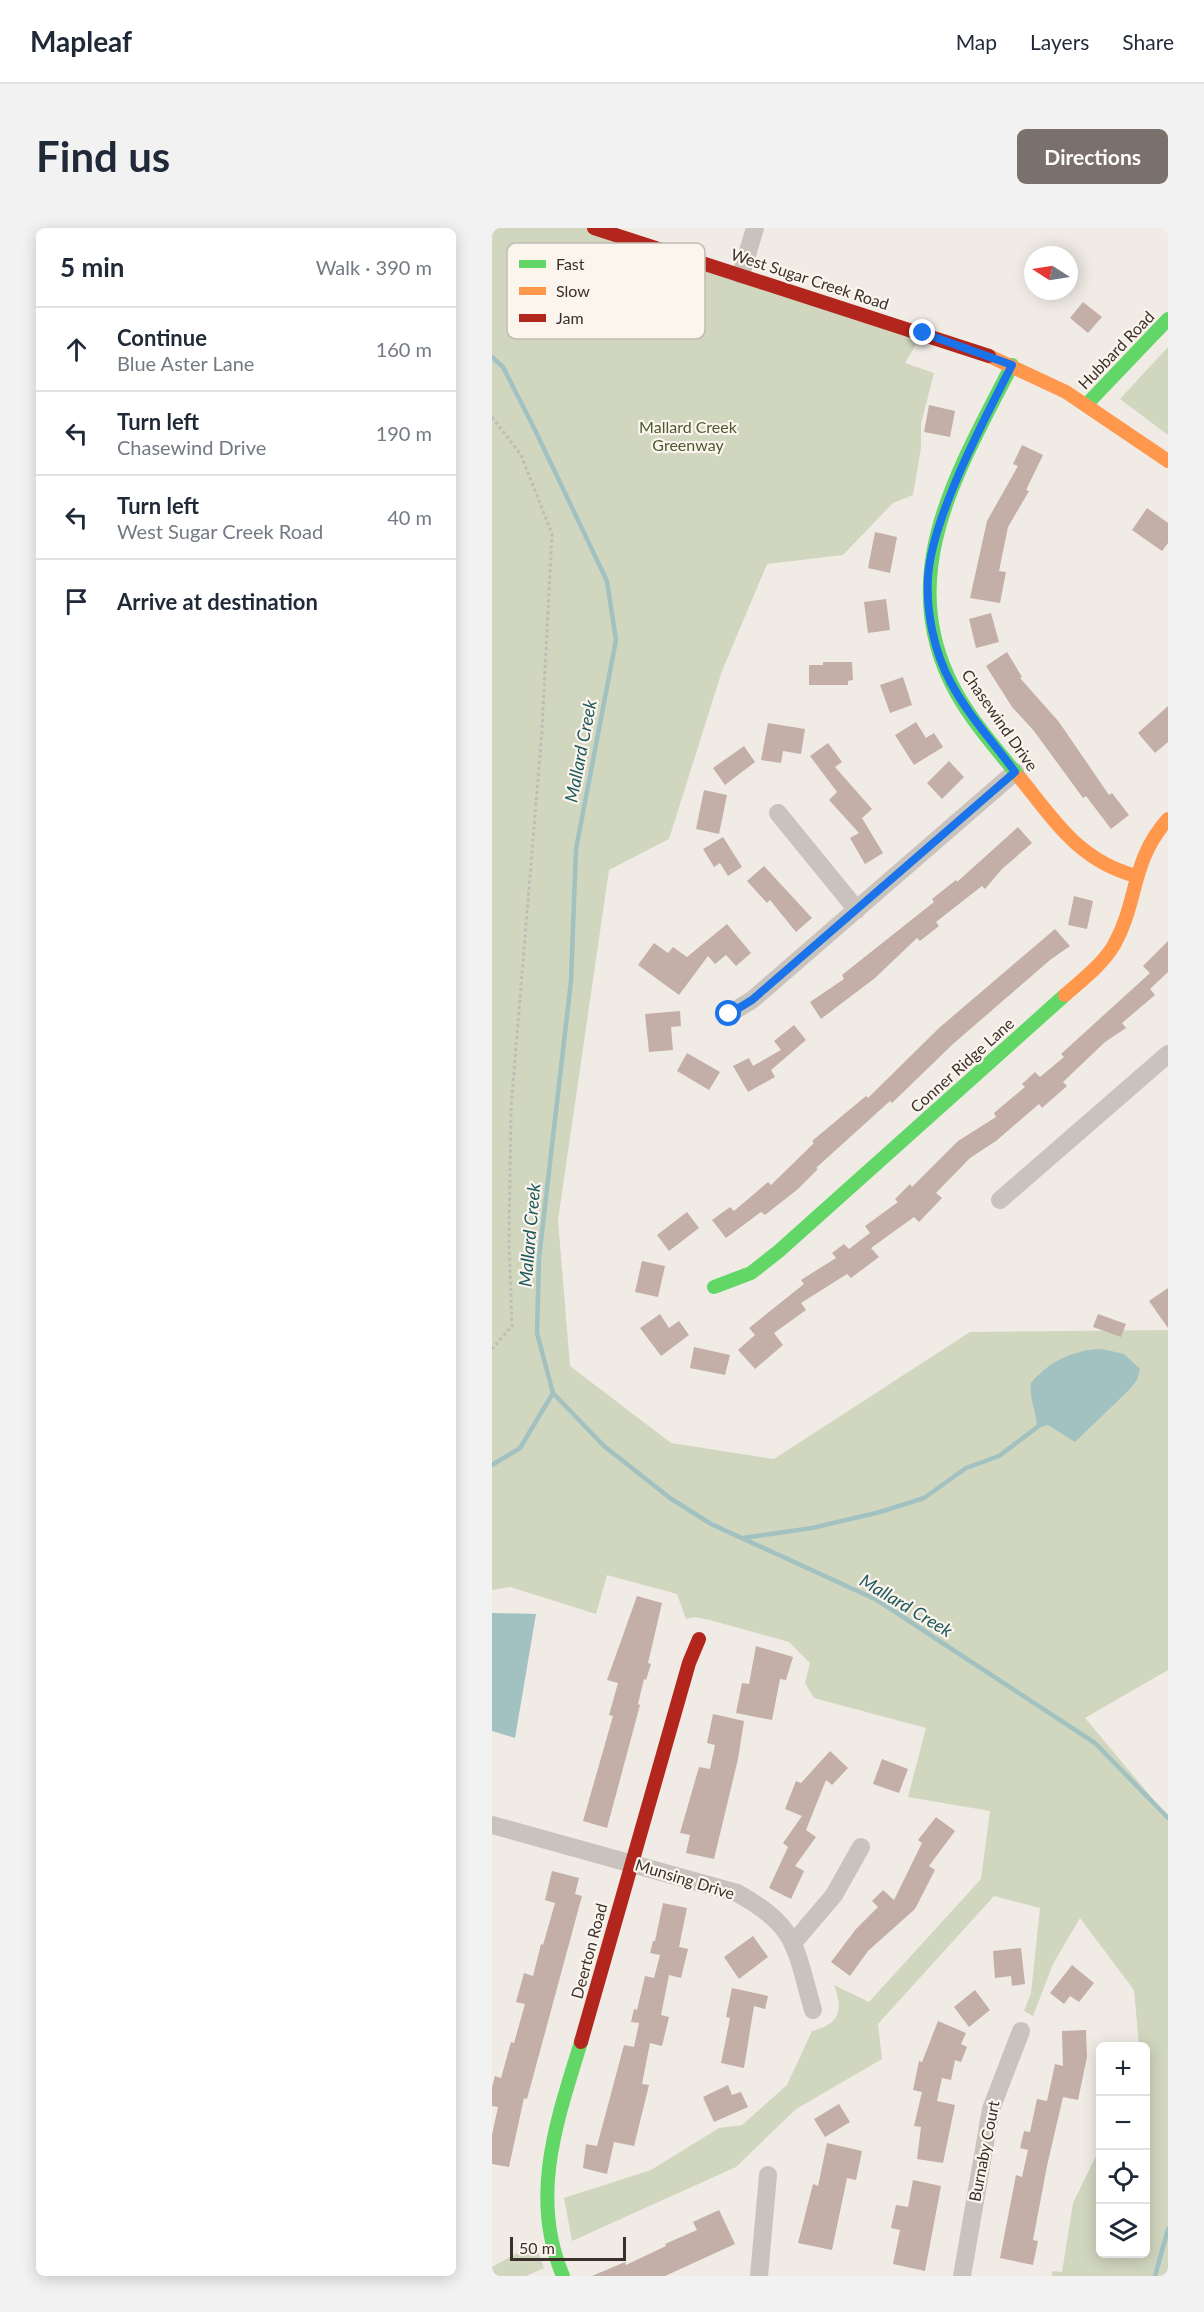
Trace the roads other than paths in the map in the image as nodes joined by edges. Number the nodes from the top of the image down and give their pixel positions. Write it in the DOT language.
graph roads {
  1 [pos="594,228"];
  2 [pos="755,228"];
  3 [pos="641,243"];
  4 [pos="705,263"];
  5 [pos="741,275"];
  6 [pos="1168,319"];
  7 [pos="1012,365"];
  8 [pos="1087,404"];
  9 [pos="1168,461"];
  10 [pos="1015,772"];
  11 [pos="778,813"];
  12 [pos="1168,819"];
  13 [pos="1136,876"];
  14 [pos="857,910"];
  15 [pos="729,1014"];
  16 [pos="1168,1054"];
  17 [pos="1000,1200"];
  18 [pos="714,1287"];
  19 [pos="699,1639"];
  20 [pos="492,1825"];
  21 [pos="861,1846"];
  22 [pos="630,1862"];
  23 [pos="794,1942"];
  24 [pos="813,2010"];
  25 [pos="1021,2031"];
  26 [pos="768,2175"];
  27 [pos="563,2276"];
  28 [pos="759,2276"];
  29 [pos="962,2276"];
  1 -- 3 [label="street, West Sugar Creek Road"];
  2 -- 5 [label="street"];
  4 -- 5 [label="street, West Sugar Creek Road"];
  5 -- 7 [label="street, West Sugar Creek Road"];
  6 -- 8 [label="street, Hubbard Road"];
  7 -- 8 [label="street, West Sugar Creek Road"];
  7 -- 10 [label="street, Chasewind Drive"];
  8 -- 9 [label="street, West Sugar Creek Road"];
  10 -- 13 [label="street, Chasewind Drive"];
  10 -- 14 [label="street"];
  11 -- 14 [label="street"];
  12 -- 13 [label="street, Conner Ridge Lane"];
  13 -- 18 [label="street, Conner Ridge Lane"];
  14 -- 15 [label="street"];
  16 -- 17 [label="street"];
  19 -- 22 [label="street, Deerton Road"];
  20 -- 22 [label="street, Munsing Drive"];
  21 -- 23 [label="street"];
  22 -- 23 [label="street, Munsing Drive"];
  22 -- 27 [label="street, Deerton Road"];
  23 -- 24 [label="street, Munsing Drive"];
  25 -- 29 [label="street, Burnaby Court"];
  26 -- 28 [label="street"];
}
